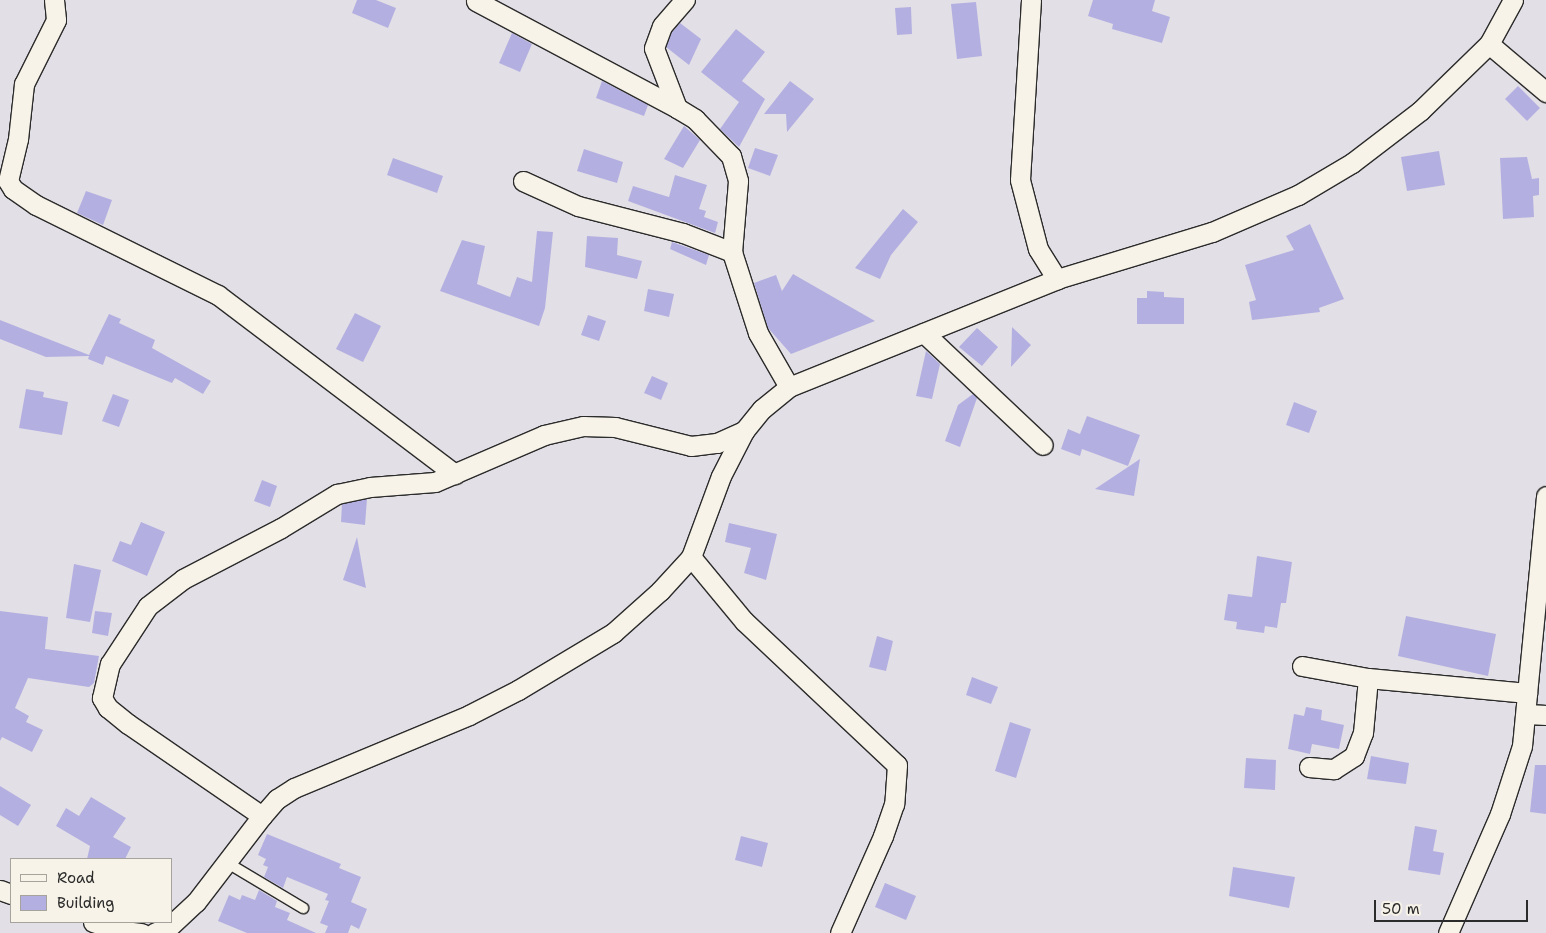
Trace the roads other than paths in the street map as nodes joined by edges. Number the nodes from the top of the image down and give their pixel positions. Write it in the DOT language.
graph roads {
  1 [pos="54,0"];
  2 [pos="685,0"];
  3 [pos="1031,0"];
  4 [pos="1513,0"];
  5 [pos="476,1"];
  6 [pos="1489,44"];
  7 [pos="1546,92"];
  8 [pos="677,108"];
  9 [pos="524,181"];
  10 [pos="732,252"];
  11 [pos="1057,279"];
  12 [pos="924,333"];
  13 [pos="789,387"];
  14 [pos="744,431"];
  15 [pos="1043,446"];
  16 [pos="455,474"];
  17 [pos="1546,496"];
  18 [pos="691,557"];
  19 [pos="1302,666"];
  20 [pos="1368,678"];
  21 [pos="1527,693"];
  22 [pos="1527,714"];
  23 [pos="1546,716"];
  24 [pos="1310,767"];
  25 [pos="262,816"];
  26 [pos="226,862"];
  27 [pos="303,908"];
  28 [pos="96,923"];
  29 [pos="142,933"];
  30 [pos="154,933"];
  31 [pos="840,933"];
  32 [pos="1448,933"];
  1 -- 16 [label="street"];
  2 -- 8 [label="street"];
  3 -- 11 [label="street"];
  4 -- 6 [label="street"];
  5 -- 8 [label="street"];
  6 -- 7 [label="street"];
  6 -- 11 [label="street"];
  8 -- 10 [label="street"];
  9 -- 10 [label="street"];
  10 -- 13 [label="street"];
  11 -- 12 [label="street"];
  12 -- 13 [label="street"];
  12 -- 15 [label="street"];
  13 -- 14 [label="street"];
  14 -- 16 [label="street"];
  14 -- 18 [label="street"];
  16 -- 25 [label="street"];
  17 -- 21 [label="street"];
  18 -- 25 [label="street"];
  18 -- 31 [label="street"];
  19 -- 20 [label="street"];
  20 -- 21 [label="street"];
  20 -- 24 [label="street"];
  21 -- 22 [label="street"];
  22 -- 23 [label="street"];
  22 -- 32 [label="street"];
  25 -- 26 [label="street"];
  26 -- 27 [label="lane"];
  26 -- 30 [label="street"];
  28 -- 29 [label="street"];
}
